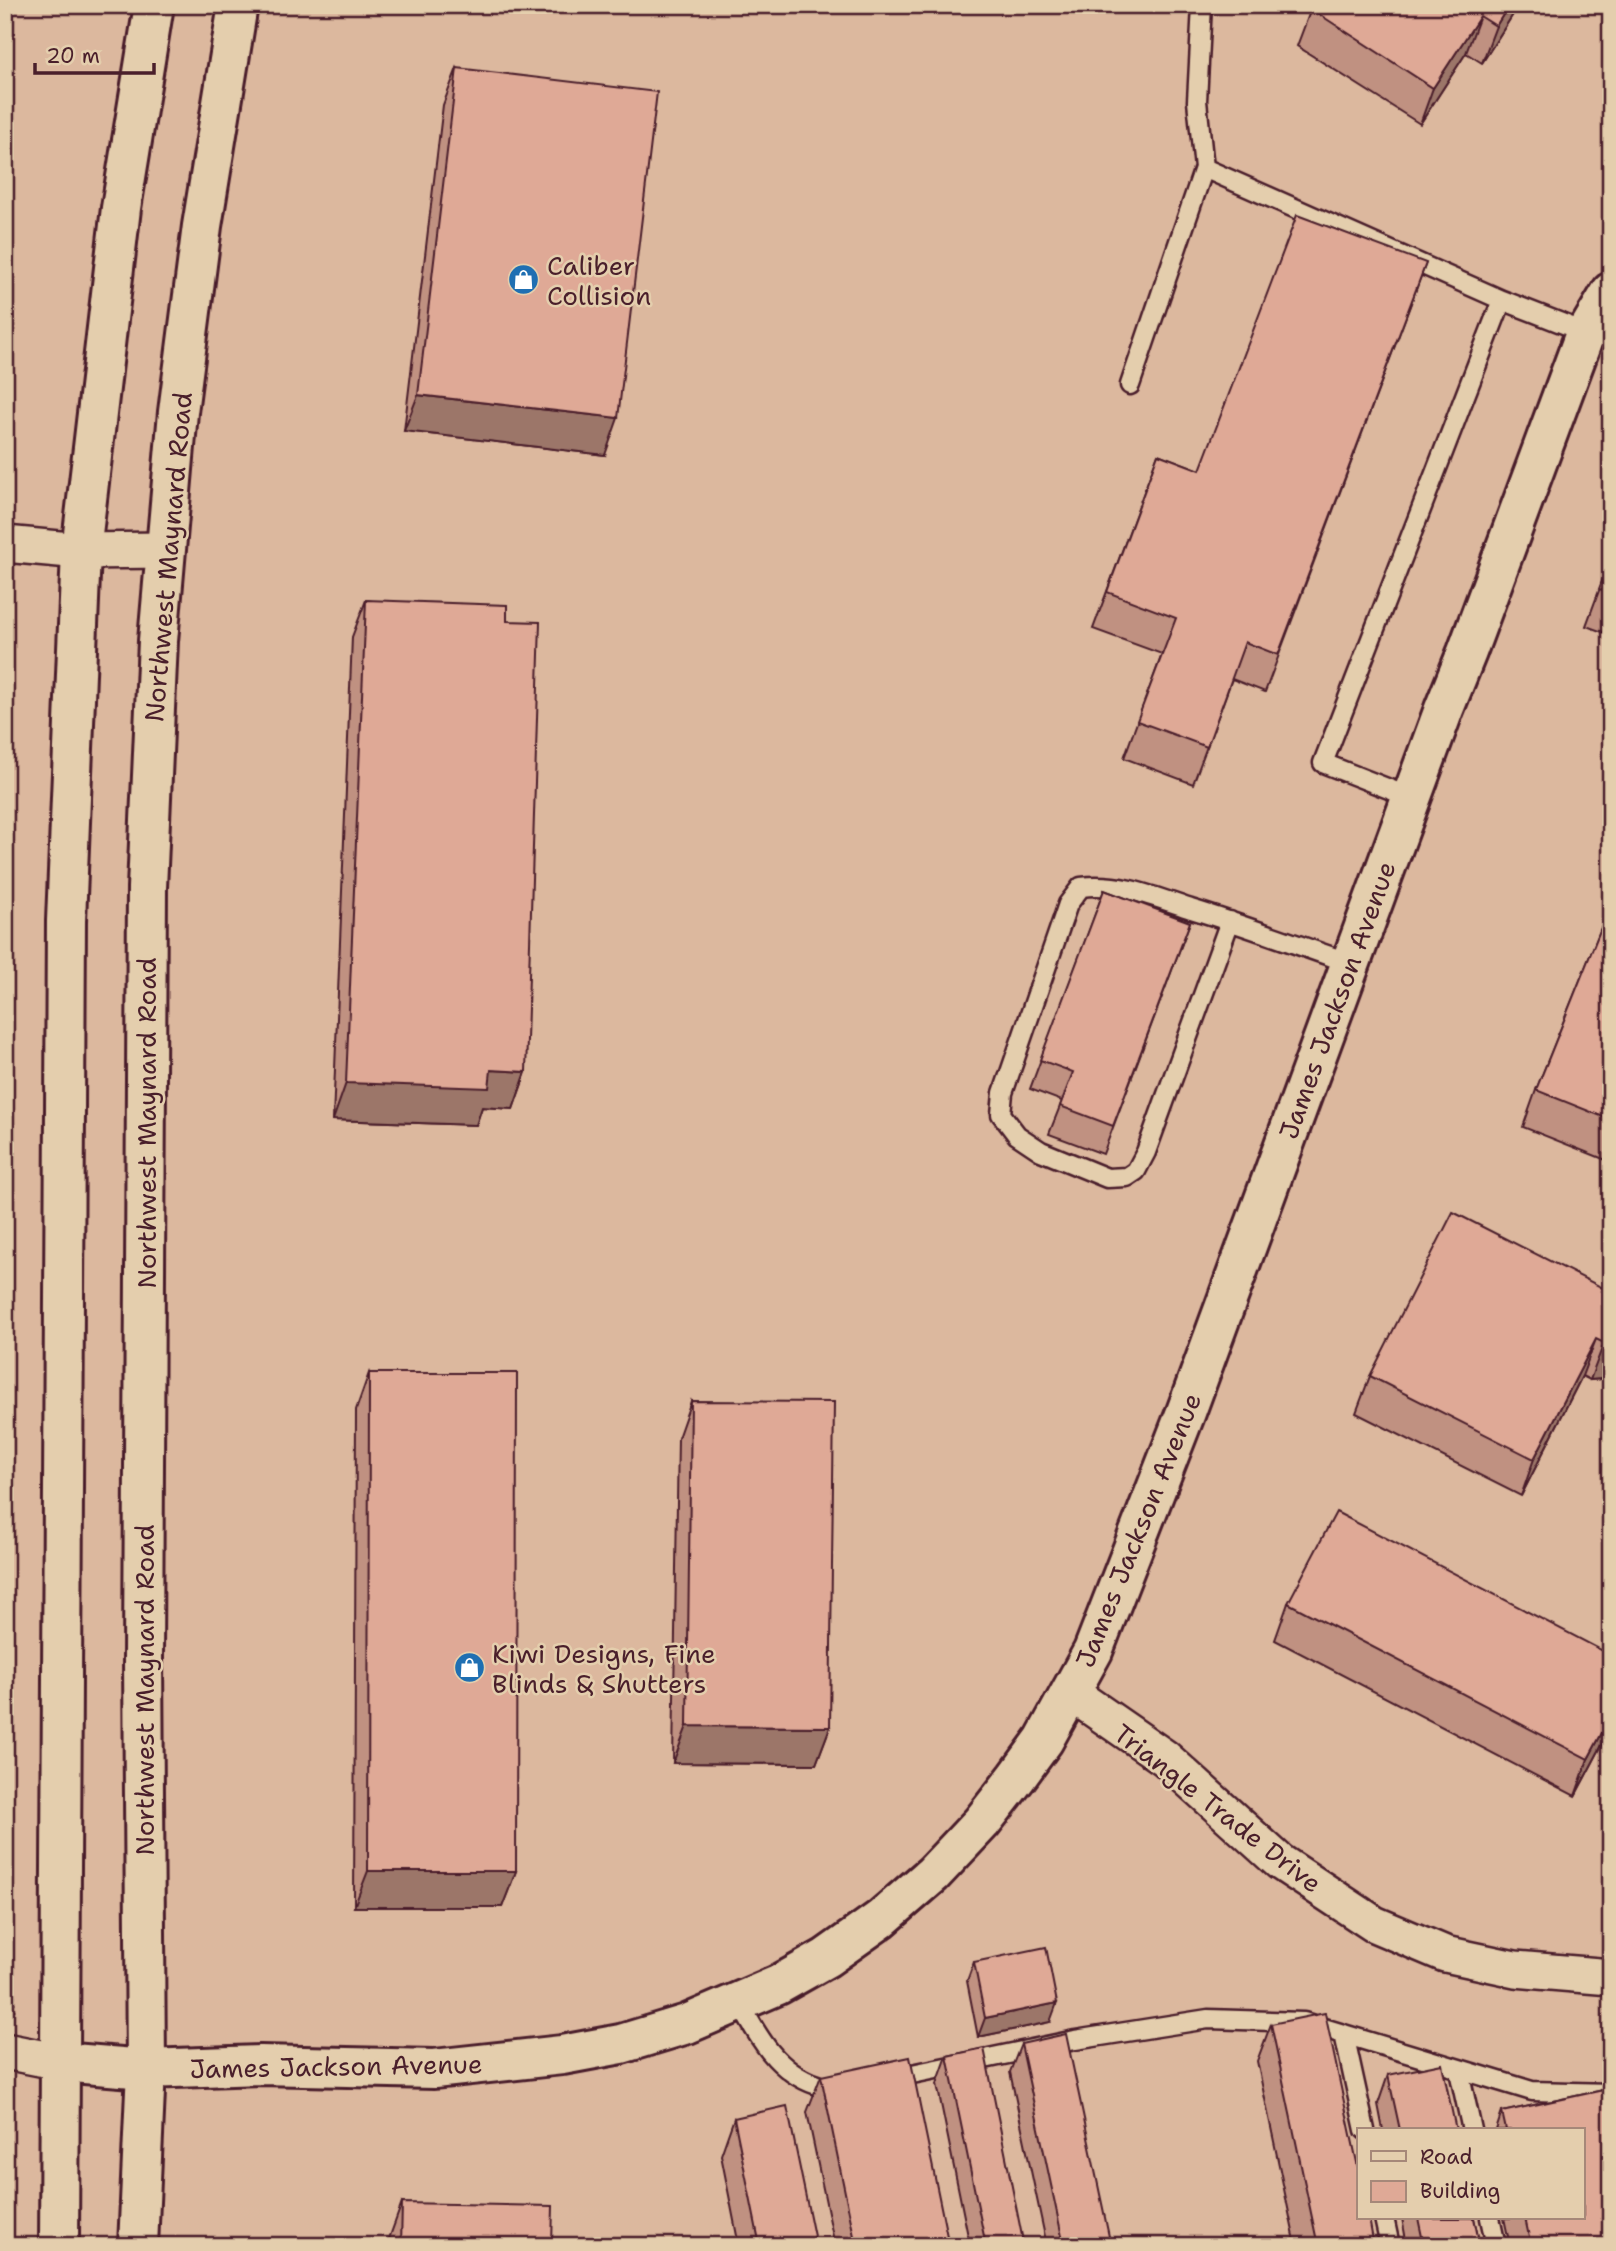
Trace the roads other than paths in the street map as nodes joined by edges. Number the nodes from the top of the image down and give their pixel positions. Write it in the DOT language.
graph roads {
  1 [pos="154,5"];
  2 [pos="239,5"];
  3 [pos="1202,5"];
  4 [pos="1204,168"];
  5 [pos="1611,292"];
  6 [pos="1502,300"];
  7 [pos="1587,333"];
  8 [pos="1129,385"];
  9 [pos="5,544"];
  10 [pos="165,550"];
  11 [pos="81,551"];
  12 [pos="1412,798"];
  13 [pos="1230,921"];
  14 [pos="1350,963"];
  15 [pos="1071,1693"];
  16 [pos="1611,1977"];
  17 [pos="739,2002"];
  18 [pos="1344,2034"];
  19 [pos="5,2051"];
  20 [pos="60,2062"];
  21 [pos="146,2069"];
  22 [pos="1459,2071"];
  23 [pos="1611,2093"];
  24 [pos="1365,2128"];
  25 [pos="1472,2128"];
  26 [pos="1384,2220"];
  27 [pos="1490,2220"];
  28 [pos="59,2246"];
  29 [pos="138,2246"];
  30 [pos="1390,2246"];
  31 [pos="1496,2246"];
  1 -- 11 [label="main road"];
  2 -- 10 [label="main road, Northwest Maynard Road"];
  3 -- 4 [label="lane"];
  4 -- 6 [label="lane"];
  4 -- 8 [label="lane"];
  5 -- 7 [label="main road, James Jackson Avenue"];
  6 -- 7 [label="lane"];
  6 -- 12 [label="lane"];
  7 -- 12 [label="main road, James Jackson Avenue"];
  9 -- 11 [label="street"];
  10 -- 11 [label="street"];
  10 -- 21 [label="main road, Northwest Maynard Road"];
  11 -- 20 [label="main road"];
  12 -- 14 [label="main road, James Jackson Avenue"];
  13 -- 13 [label="lane"];
  13 -- 14 [label="lane"];
  14 -- 15 [label="main road, James Jackson Avenue"];
  15 -- 16 [label="street, Triangle Trade Drive"];
  15 -- 17 [label="main road, James Jackson Avenue"];
  17 -- 18 [label="lane"];
  17 -- 21 [label="main road, James Jackson Avenue"];
  18 -- 22 [label="lane"];
  18 -- 24 [label="lane"];
  19 -- 20 [label="street"];
  20 -- 21 [label="main road, James Jackson Avenue"];
  20 -- 28 [label="main road"];
  21 -- 29 [label="main road, Northwest Maynard Road"];
  22 -- 23 [label="lane"];
  22 -- 25 [label="lane"];
  26 -- 30 [label="lane"];
  27 -- 31 [label="lane"];
}
